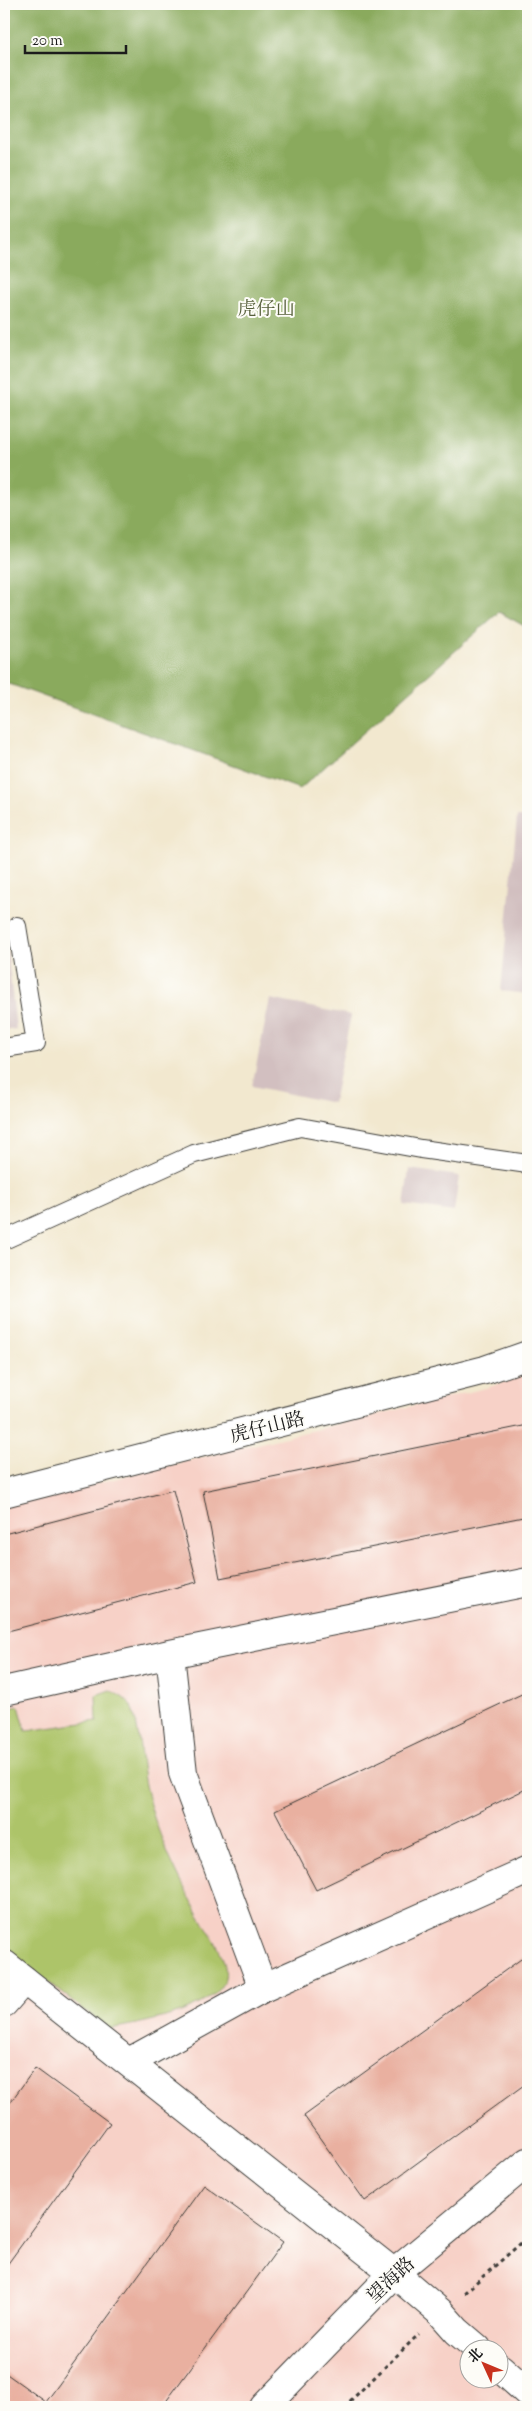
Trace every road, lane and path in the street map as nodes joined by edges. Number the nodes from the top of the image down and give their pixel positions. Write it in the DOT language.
graph roads {
  1 [pos="17,926"];
  2 [pos="4,1048"];
  3 [pos="528,1164"];
  4 [pos="4,1240"];
  5 [pos="528,1355"];
  6 [pos="4,1493"];
  7 [pos="528,1582"];
  8 [pos="170,1654"];
  9 [pos="4,1691"];
  10 [pos="528,1870"];
  11 [pos="14,1972"];
  12 [pos="264,1988"];
  13 [pos="4,2003"];
  14 [pos="129,2062"];
  15 [pos="528,2162"];
  16 [pos="394,2273"];
  17 [pos="467,2338"];
  18 [pos="510,2377"];
  19 [pos="528,2393"];
  20 [pos="264,2407"];
  1 -- 2 [label="lane"];
  3 -- 4 [label="lane"];
  5 -- 6 [label="street, 虎仔山路"];
  7 -- 8 [label="street"];
  8 -- 9 [label="street"];
  8 -- 12 [label="street"];
  10 -- 12 [label="street"];
  11 -- 13 [label="street"];
  11 -- 14 [label="street"];
  12 -- 14 [label="street"];
  14 -- 16 [label="street"];
  15 -- 16 [label="street, 望海路"];
  16 -- 17 [label="street"];
  16 -- 20 [label="street, 望海路"];
  18 -- 19 [label="street"];
}
